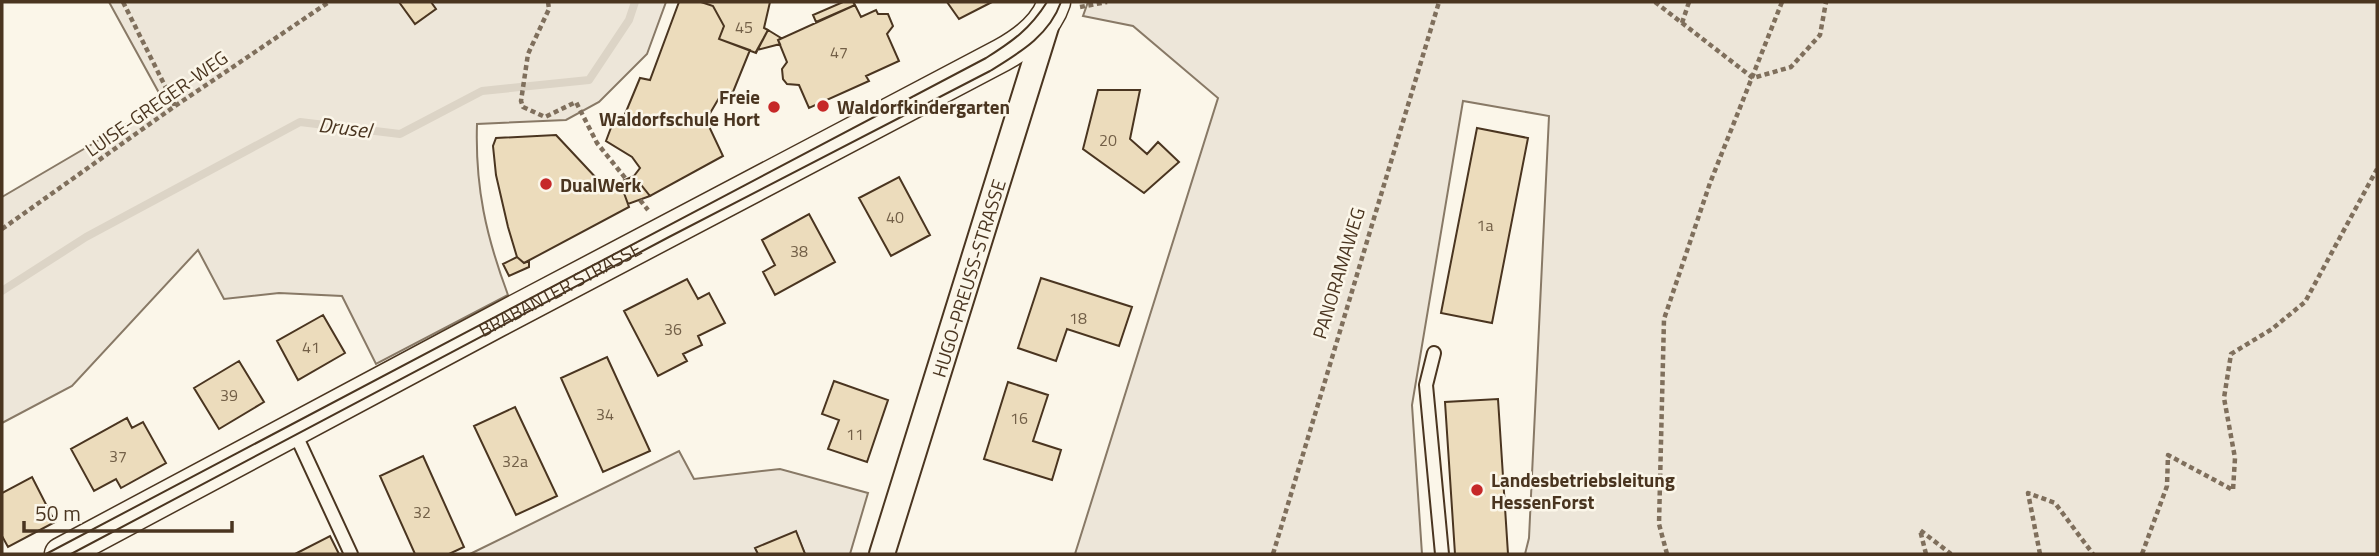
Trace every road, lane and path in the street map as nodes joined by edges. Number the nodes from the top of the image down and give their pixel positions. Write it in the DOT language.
graph roads {
  1 [pos="123,2"];
  2 [pos="328,2"];
  3 [pos="548,2"];
  4 [pos="1439,2"];
  5 [pos="1655,2"];
  6 [pos="1689,2"];
  7 [pos="1782,2"];
  8 [pos="1826,2"];
  9 [pos="1052,7"];
  10 [pos="1682,23"];
  11 [pos="1753,78"];
  12 [pos="175,106"];
  13 [pos="2377,169"];
  14 [pos="626,180"];
  15 [pos="2,229"];
  16 [pos="1434,353"];
  17 [pos="293,431"];
  18 [pos="61,554"];
  19 [pos="352,554"];
  20 [pos="882,554"];
  21 [pos="1273,554"];
  22 [pos="1442,554"];
  23 [pos="1667,554"];
  24 [pos="1926,554"];
  25 [pos="1951,554"];
  26 [pos="2040,554"];
  27 [pos="2093,554"];
  28 [pos="2142,554"];
  1 -- 12 [label="path"];
  2 -- 12 [label="path, LUISE-GREGER-WEG"];
  3 -- 14 [label="path"];
  4 -- 21 [label="path, PANORAMAWEG"];
  5 -- 10 [label="path"];
  6 -- 10 [label="path"];
  7 -- 11 [label="path"];
  8 -- 11 [label="path"];
  9 -- 17 [label="street, BRABANTER STRASSE"];
  9 -- 20 [label="street, HUGO-PREUSS-STRASSE"];
  10 -- 11 [label="path"];
  11 -- 23 [label="path"];
  12 -- 15 [label="path, LUISE-GREGER-WEG"];
  13 -- 28 [label="path"];
  16 -- 22 [label="lane"];
  17 -- 18 [label="street, BRABANTER STRASSE"];
  17 -- 19 [label="lane"];
  24 -- 25 [label="path"];
  26 -- 27 [label="path"];
}
